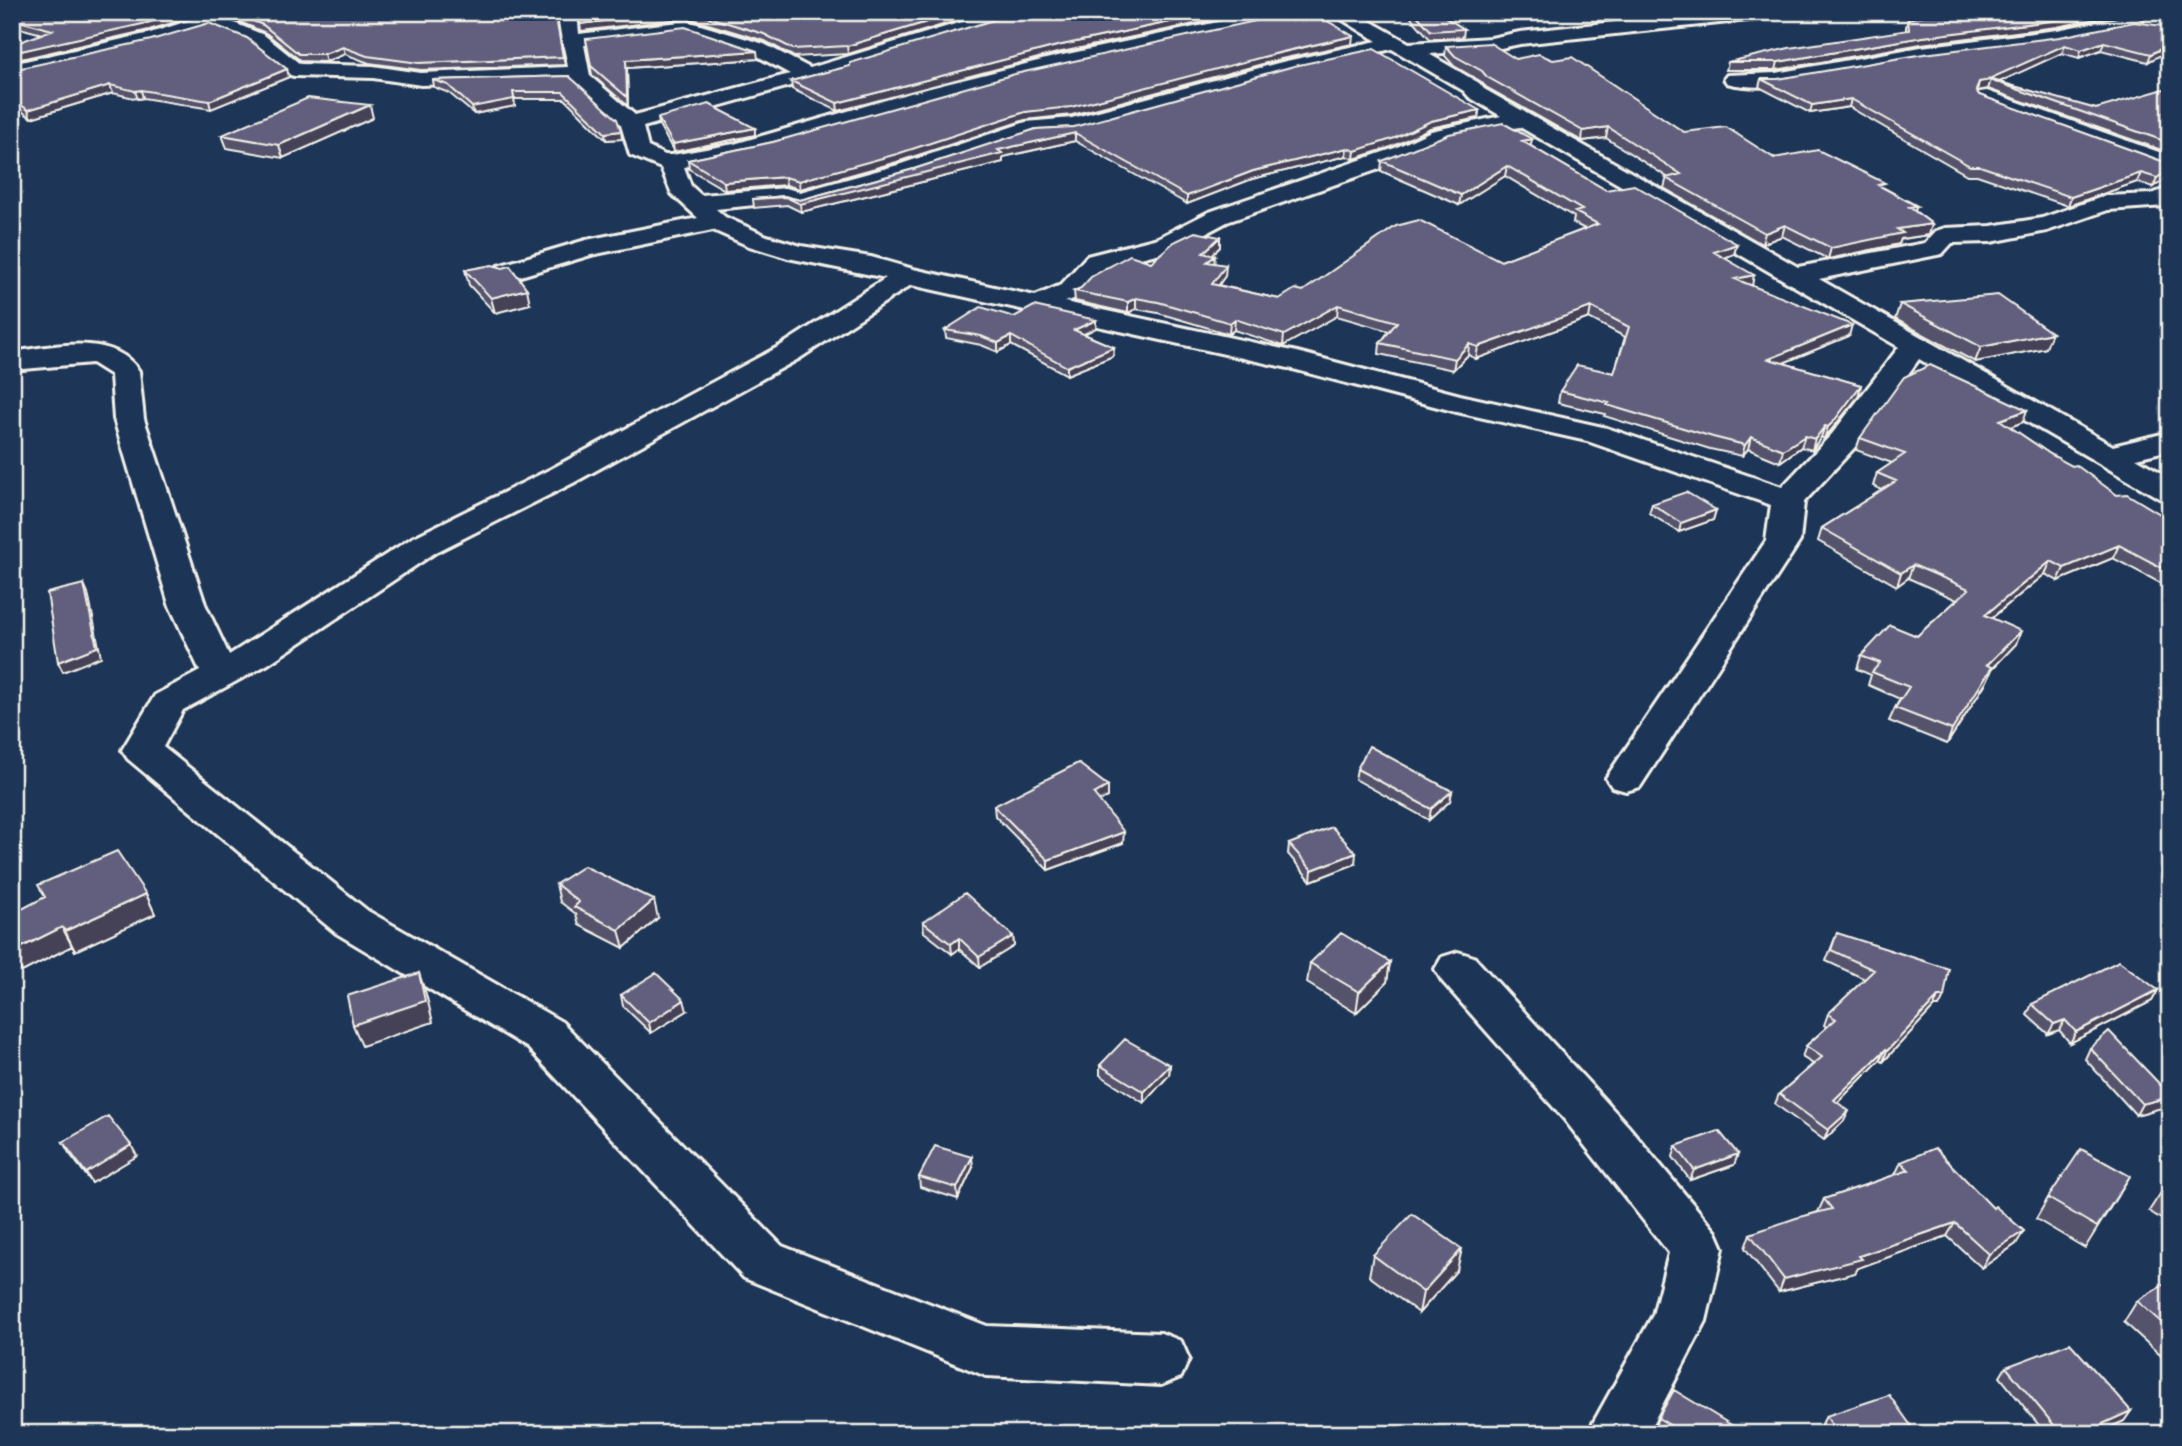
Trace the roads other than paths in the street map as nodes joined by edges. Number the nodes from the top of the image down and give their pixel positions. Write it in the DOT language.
graph roads {
  1 [pos="234,12"];
  2 [pos="567,12"];
  3 [pos="1016,12"];
  4 [pos="1294,12"];
  5 [pos="1339,12"];
  6 [pos="1767,12"];
  7 [pos="2075,12"];
  8 [pos="212,22"];
  9 [pos="570,41"];
  10 [pos="1400,46"];
  11 [pos="15,68"];
  12 [pos="579,73"];
  13 [pos="808,75"];
  14 [pos="1734,79"];
  15 [pos="1987,97"];
  16 [pos="1525,120"];
  17 [pos="631,123"];
  18 [pos="671,162"];
  19 [pos="2170,164"];
  20 [pos="2170,194"];
  21 [pos="698,203"];
  22 [pos="716,222"];
  23 [pos="507,272"];
  24 [pos="907,275"];
  25 [pos="1793,276"];
  26 [pos="1038,304"];
  27 [pos="1918,348"];
  28 [pos="12,361"];
  29 [pos="2170,441"];
  30 [pos="2112,458"];
  31 [pos="2170,491"];
  32 [pos="1788,500"];
  33 [pos="220,675"];
  34 [pos="1626,778"];
  35 [pos="1458,969"];
  36 [pos="1160,1359"];
  37 [pos="1616,1434"];
  1 -- 8 [label="street"];
  2 -- 9 [label="street"];
  3 -- 13 [label="street"];
  4 -- 18 [label="street"];
  5 -- 10 [label="street"];
  6 -- 10 [label="street"];
  7 -- 14 [label="street"];
  8 -- 11 [label="street"];
  8 -- 12 [label="street"];
  9 -- 12 [label="street"];
  9 -- 13 [label="street"];
  10 -- 16 [label="street"];
  10 -- 21 [label="street"];
  12 -- 17 [label="street"];
  13 -- 17 [label="street"];
  15 -- 19 [label="street"];
  16 -- 25 [label="street"];
  16 -- 26 [label="street"];
  17 -- 18 [label="street"];
  18 -- 21 [label="street"];
  20 -- 25 [label="street"];
  21 -- 22 [label="street"];
  22 -- 23 [label="street"];
  22 -- 24 [label="street"];
  24 -- 26 [label="street"];
  24 -- 33 [label="street"];
  25 -- 27 [label="street"];
  26 -- 32 [label="street"];
  27 -- 30 [label="street"];
  27 -- 32 [label="street"];
  28 -- 33 [label="street"];
  29 -- 30 [label="street"];
  30 -- 31 [label="street"];
  32 -- 34 [label="street"];
  33 -- 36 [label="street"];
  35 -- 37 [label="street"];
}
